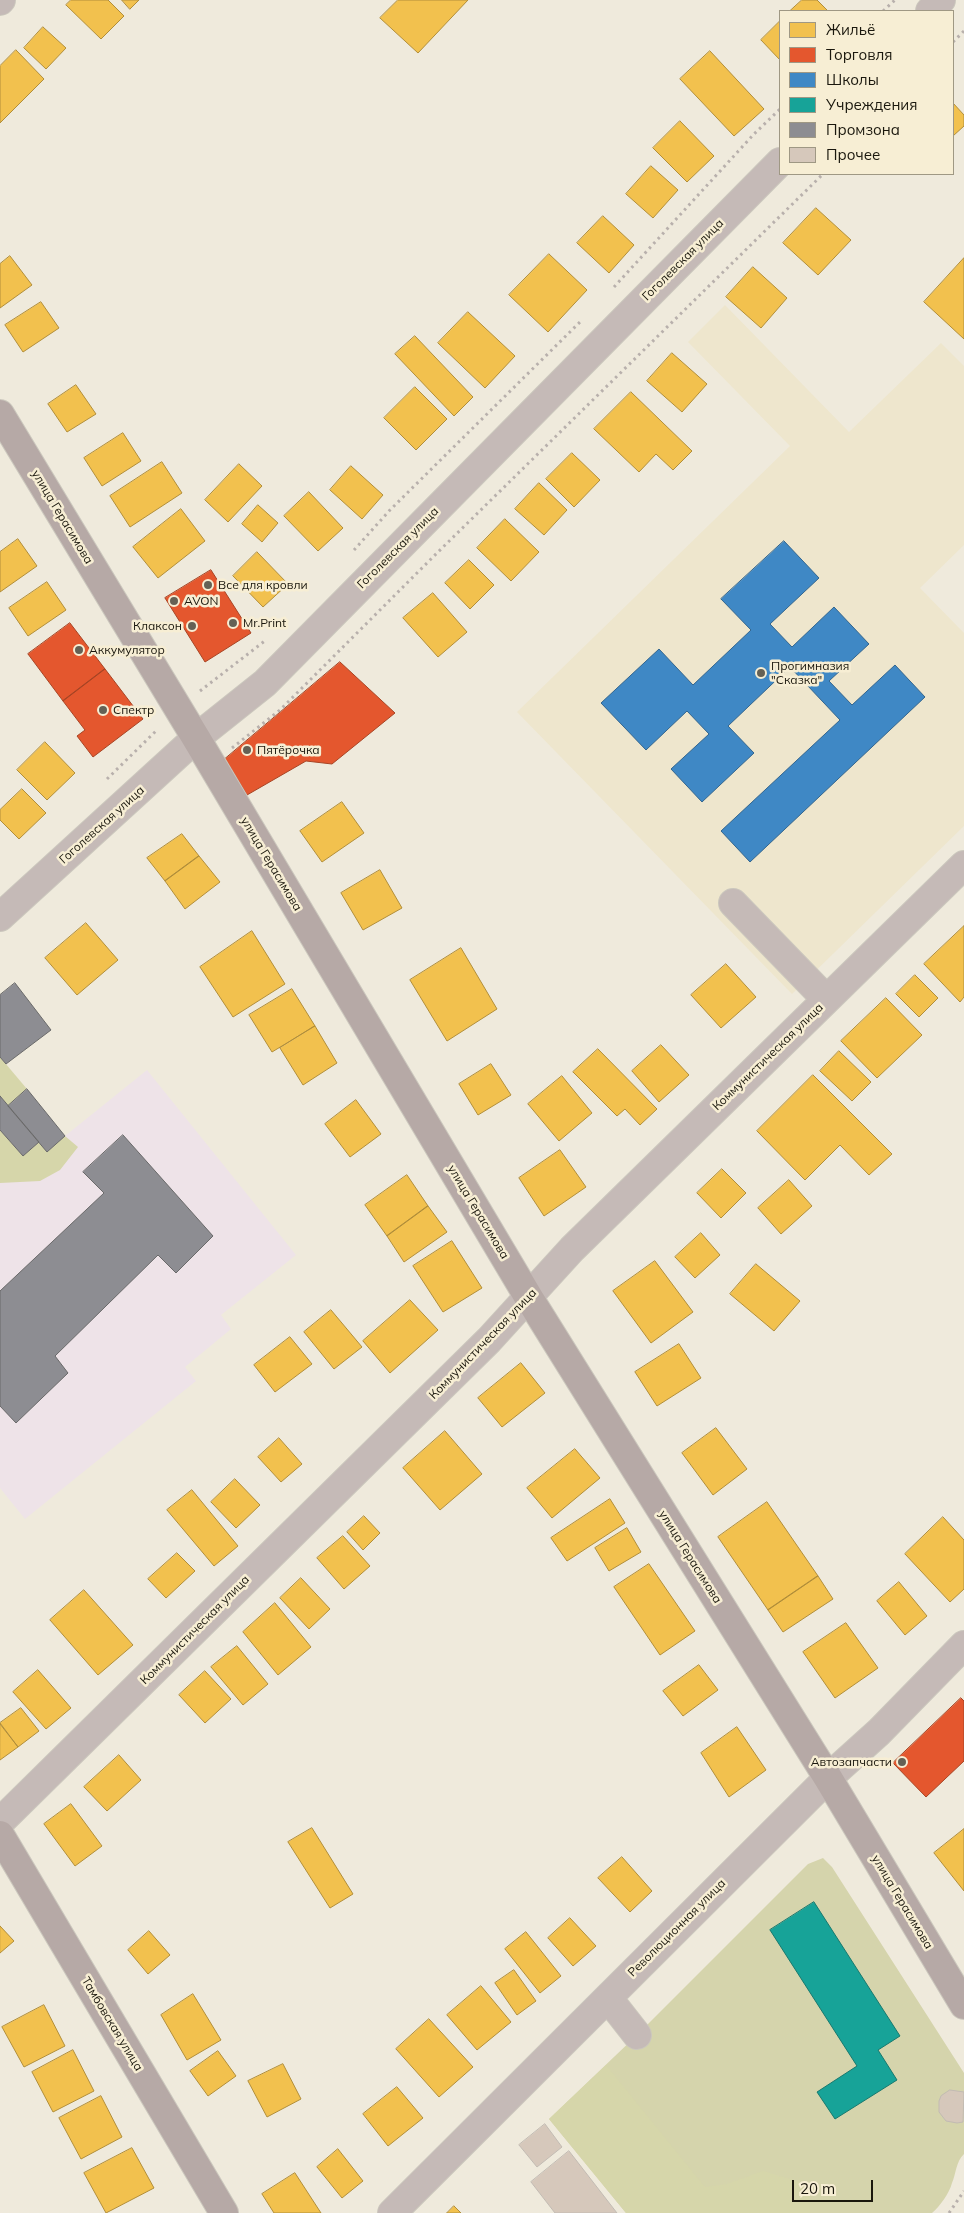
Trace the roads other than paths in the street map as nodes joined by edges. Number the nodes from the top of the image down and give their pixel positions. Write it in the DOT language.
graph roads {
  1 [pos="941,0"];
  2 [pos="931,10"];
  3 [pos="779,163"];
  4 [pos="0,414"];
  5 [pos="196,738"];
  6 [pos="964,865"];
  7 [pos="733,903"];
  8 [pos="0,918"];
  9 [pos="826,999"];
  10 [pos="529,1298"];
  11 [pos="964,1645"];
  12 [pos="828,1778"];
  13 [pos="0,1822"];
  14 [pos="0,1835"];
  15 [pos="608,1998"];
  16 [pos="964,2005"];
  17 [pos="637,2035"];
  18 [pos="224,2213"];
  19 [pos="392,2213"];
  1 -- 2 [label="street"];
  3 -- 5 [label="street, Гоголевская улица"];
  4 -- 5 [label="main road, улица Герасимова"];
  5 -- 8 [label="street, Гоголевская улица"];
  5 -- 10 [label="main road, улица Герасимова"];
  6 -- 9 [label="street, Коммунистическая улица"];
  7 -- 9 [label="street"];
  9 -- 10 [label="street, Коммунистическая улица"];
  10 -- 12 [label="main road, улица Герасимова"];
  10 -- 13 [label="street, Коммунистическая улица"];
  11 -- 12 [label="street, Революционная улица"];
  12 -- 15 [label="street, Революционная улица"];
  12 -- 16 [label="main road, улица Герасимова"];
  14 -- 18 [label="main road, Тамбовская улица"];
  15 -- 17 [label="street"];
  15 -- 19 [label="street, Революционная улица"];
}
